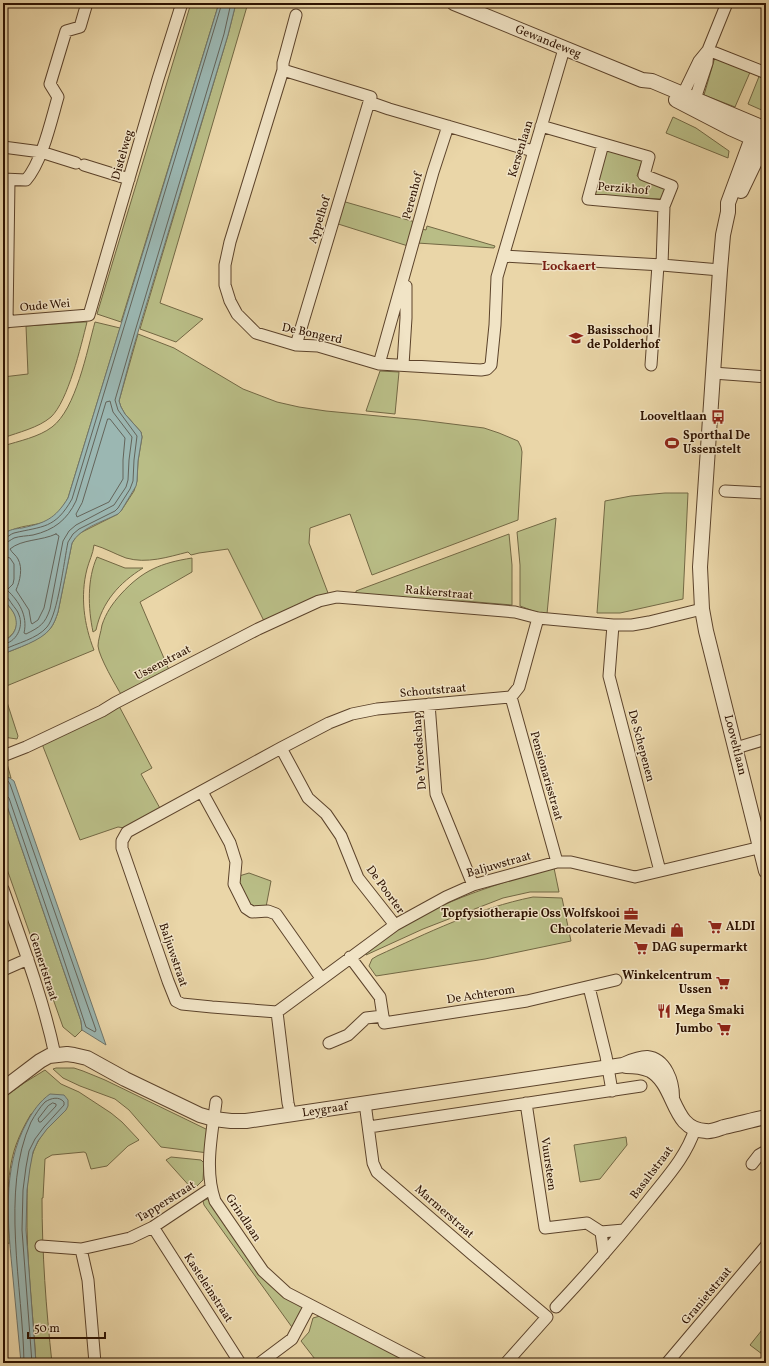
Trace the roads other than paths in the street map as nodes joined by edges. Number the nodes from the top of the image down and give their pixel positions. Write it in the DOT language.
graph roads {
  1 [pos="87,3"];
  2 [pos="182,3"];
  3 [pos="454,3"];
  4 [pos="727,3"];
  5 [pos="296,15"];
  6 [pos="564,48"];
  7 [pos="708,50"];
  8 [pos="284,70"];
  9 [pos="766,73"];
  10 [pos="687,99"];
  11 [pos="369,102"];
  12 [pos="448,126"];
  13 [pos="541,126"];
  14 [pos="764,128"];
  15 [pos="761,141"];
  16 [pos="603,144"];
  17 [pos="3,147"];
  18 [pos="533,151"];
  19 [pos="41,152"];
  20 [pos="6,179"];
  21 [pos="129,179"];
  22 [pos="664,206"];
  23 [pos="503,256"];
  24 [pos="660,265"];
  25 [pos="720,270"];
  26 [pos="405,274"];
  27 [pos="89,315"];
  28 [pos="5,322"];
  29 [pos="296,345"];
  30 [pos="492,358"];
  31 [pos="379,364"];
  32 [pos="651,365"];
  33 [pos="403,366"];
  34 [pos="713,373"];
  35 [pos="766,377"];
  36 [pos="725,491"];
  37 [pos="766,493"];
  38 [pos="337,597"];
  39 [pos="702,609"];
  40 [pos="538,618"];
  41 [pos="613,625"];
  42 [pos="511,697"];
  43 [pos="429,704"];
  44 [pos="766,739"];
  45 [pos="281,748"];
  46 [pos="736,748"];
  47 [pos="3,756"];
  48 [pos="202,792"];
  49 [pos="136,827"];
  50 [pos="763,846"];
  51 [pos="557,862"];
  52 [pos="660,871"];
  53 [pos="766,871"];
  54 [pos="473,885"];
  55 [pos="3,889"];
  56 [pos="395,925"];
  57 [pos="350,957"];
  58 [pos="28,959"];
  59 [pos="3,970"];
  60 [pos="321,978"];
  61 [pos="616,980"];
  62 [pos="589,987"];
  63 [pos="277,1012"];
  64 [pos="383,1016"];
  65 [pos="329,1043"];
  66 [pos="55,1055"];
  67 [pos="609,1073"];
  68 [pos="641,1086"];
  69 [pos="3,1089"];
  70 [pos="612,1091"];
  71 [pos="216,1102"];
  72 [pos="366,1103"];
  73 [pos="526,1103"];
  74 [pos="291,1115"];
  75 [pos="766,1117"];
  76 [pos="214,1119"];
  77 [pos="369,1127"];
  78 [pos="695,1129"];
  79 [pos="766,1152"];
  80 [pos="752,1164"];
  81 [pos="210,1189"];
  82 [pos="153,1227"];
  83 [pos="624,1230"];
  84 [pos="601,1232"];
  85 [pos="41,1246"];
  86 [pos="766,1246"];
  87 [pos="81,1249"];
  88 [pos="604,1254"];
  89 [pos="310,1304"];
  90 [pos="556,1308"];
  91 [pos="95,1363"];
  92 [pos="240,1363"];
  93 [pos="260,1363"];
  94 [pos="422,1363"];
  95 [pos="506,1363"];
  96 [pos="667,1363"];
  1 -- 19 [label="street"];
  2 -- 21 [label="street, Distelweg"];
  3 -- 6 [label="street, Gewandeweg"];
  4 -- 7 [label="street"];
  5 -- 8 [label="street, De Bongerd"];
  6 -- 10 [label="street, Gewandeweg"];
  6 -- 13 [label="street, Kersenlaan"];
  7 -- 9 [label="street"];
  7 -- 10 [label="street"];
  8 -- 11 [label="street"];
  8 -- 29 [label="street, De Bongerd"];
  10 -- 14 [label="street, Gewandeweg"];
  10 -- 15 [label="street, Gewandeweg"];
  11 -- 12 [label="street"];
  11 -- 29 [label="street, Appelhof"];
  12 -- 18 [label="street"];
  12 -- 26 [label="street, Perenhof"];
  13 -- 16 [label="street, Perzikhof"];
  13 -- 18 [label="street, Kersenlaan"];
  14 -- 15 [label="street"];
  15 -- 25 [label="street, Looveltlaan"];
  16 -- 22 [label="street, Perzikhof"];
  16 -- 22 [label="street, Perzikhof"];
  17 -- 19 [label="street"];
  18 -- 23 [label="street, Kersenlaan"];
  19 -- 20 [label="street"];
  19 -- 21 [label="street"];
  20 -- 28 [label="street"];
  21 -- 27 [label="street, Distelweg"];
  22 -- 24 [label="street, Perzikhof"];
  23 -- 24 [label="street"];
  23 -- 30 [label="street, Kersenlaan"];
  24 -- 25 [label="street"];
  24 -- 32 [label="street"];
  25 -- 34 [label="street, Looveltlaan"];
  26 -- 31 [label="street, Perenhof"];
  26 -- 33 [label="street, Perenhof"];
  27 -- 28 [label="street, Oude Wei"];
  29 -- 31 [label="street, De Bongerd"];
  30 -- 33 [label="street, De Bongerd"];
  31 -- 33 [label="street, De Bongerd"];
  34 -- 35 [label="street"];
  34 -- 39 [label="street, Looveltlaan"];
  36 -- 37 [label="street"];
  38 -- 40 [label="street, Rakkerstraat"];
  38 -- 47 [label="street, Ussenstraat"];
  39 -- 41 [label="street"];
  39 -- 46 [label="street, Looveltlaan"];
  40 -- 41 [label="street"];
  40 -- 42 [label="street"];
  41 -- 52 [label="street, De Schepenen"];
  42 -- 43 [label="street, Schoutstraat"];
  42 -- 51 [label="street, Pensionarisstraat"];
  43 -- 45 [label="street, Schoutstraat"];
  43 -- 54 [label="street, De Vroedschap"];
  44 -- 46 [label="street"];
  45 -- 48 [label="street, Schoutstraat"];
  45 -- 56 [label="street, De Poorter"];
  46 -- 50 [label="street, Looveltlaan"];
  48 -- 49 [label="street, Schoutstraat"];
  48 -- 60 [label="street"];
  49 -- 63 [label="street, Baljuwstraat"];
  50 -- 52 [label="street, Baljuwstraat"];
  50 -- 53 [label="street, Looveltlaan"];
  51 -- 52 [label="street, Baljuwstraat"];
  51 -- 54 [label="street, Baljuwstraat"];
  54 -- 56 [label="street, Baljuwstraat"];
  55 -- 58 [label="street, Gemertstraat"];
  56 -- 57 [label="street, Baljuwstraat"];
  57 -- 60 [label="street, Baljuwstraat"];
  57 -- 64 [label="street"];
  58 -- 59 [label="street"];
  58 -- 66 [label="street, Gemertstraat"];
  60 -- 63 [label="street, Baljuwstraat"];
  61 -- 62 [label="street, De Achterom"];
  62 -- 64 [label="street, De Achterom"];
  62 -- 67 [label="street"];
  63 -- 74 [label="street"];
  64 -- 65 [label="street"];
  66 -- 69 [label="street"];
  66 -- 76 [label="street, Leygraaf"];
  67 -- 70 [label="street"];
  67 -- 72 [label="street, Leygraaf"];
  67 -- 78 [label="street, Leygraaf"];
  68 -- 70 [label="street"];
  70 -- 73 [label="street"];
  71 -- 76 [label="street, Grindlaan"];
  72 -- 74 [label="street, Leygraaf"];
  72 -- 77 [label="street, Marmerstraat"];
  73 -- 77 [label="street"];
  73 -- 84 [label="street, Vuursteen"];
  74 -- 76 [label="street, Leygraaf"];
  75 -- 78 [label="street"];
  76 -- 81 [label="street, Grindlaan"];
  77 -- 95 [label="street, Marmerstraat"];
  78 -- 83 [label="street, Basaltstraat"];
  79 -- 80 [label="street"];
  81 -- 82 [label="street, Tapperstraat"];
  81 -- 89 [label="street, Grindlaan"];
  82 -- 87 [label="street, Tapperstraat"];
  82 -- 92 [label="street, Kasteleinstraat"];
  83 -- 84 [label="street"];
  83 -- 88 [label="street, Basaltstraat"];
  84 -- 88 [label="street"];
  85 -- 87 [label="street, Tapperstraat"];
  86 -- 96 [label="street, Granietstraat"];
  87 -- 91 [label="street"];
  88 -- 90 [label="street, Basaltstraat"];
  89 -- 93 [label="street"];
  89 -- 94 [label="street, Grindlaan"];
}
